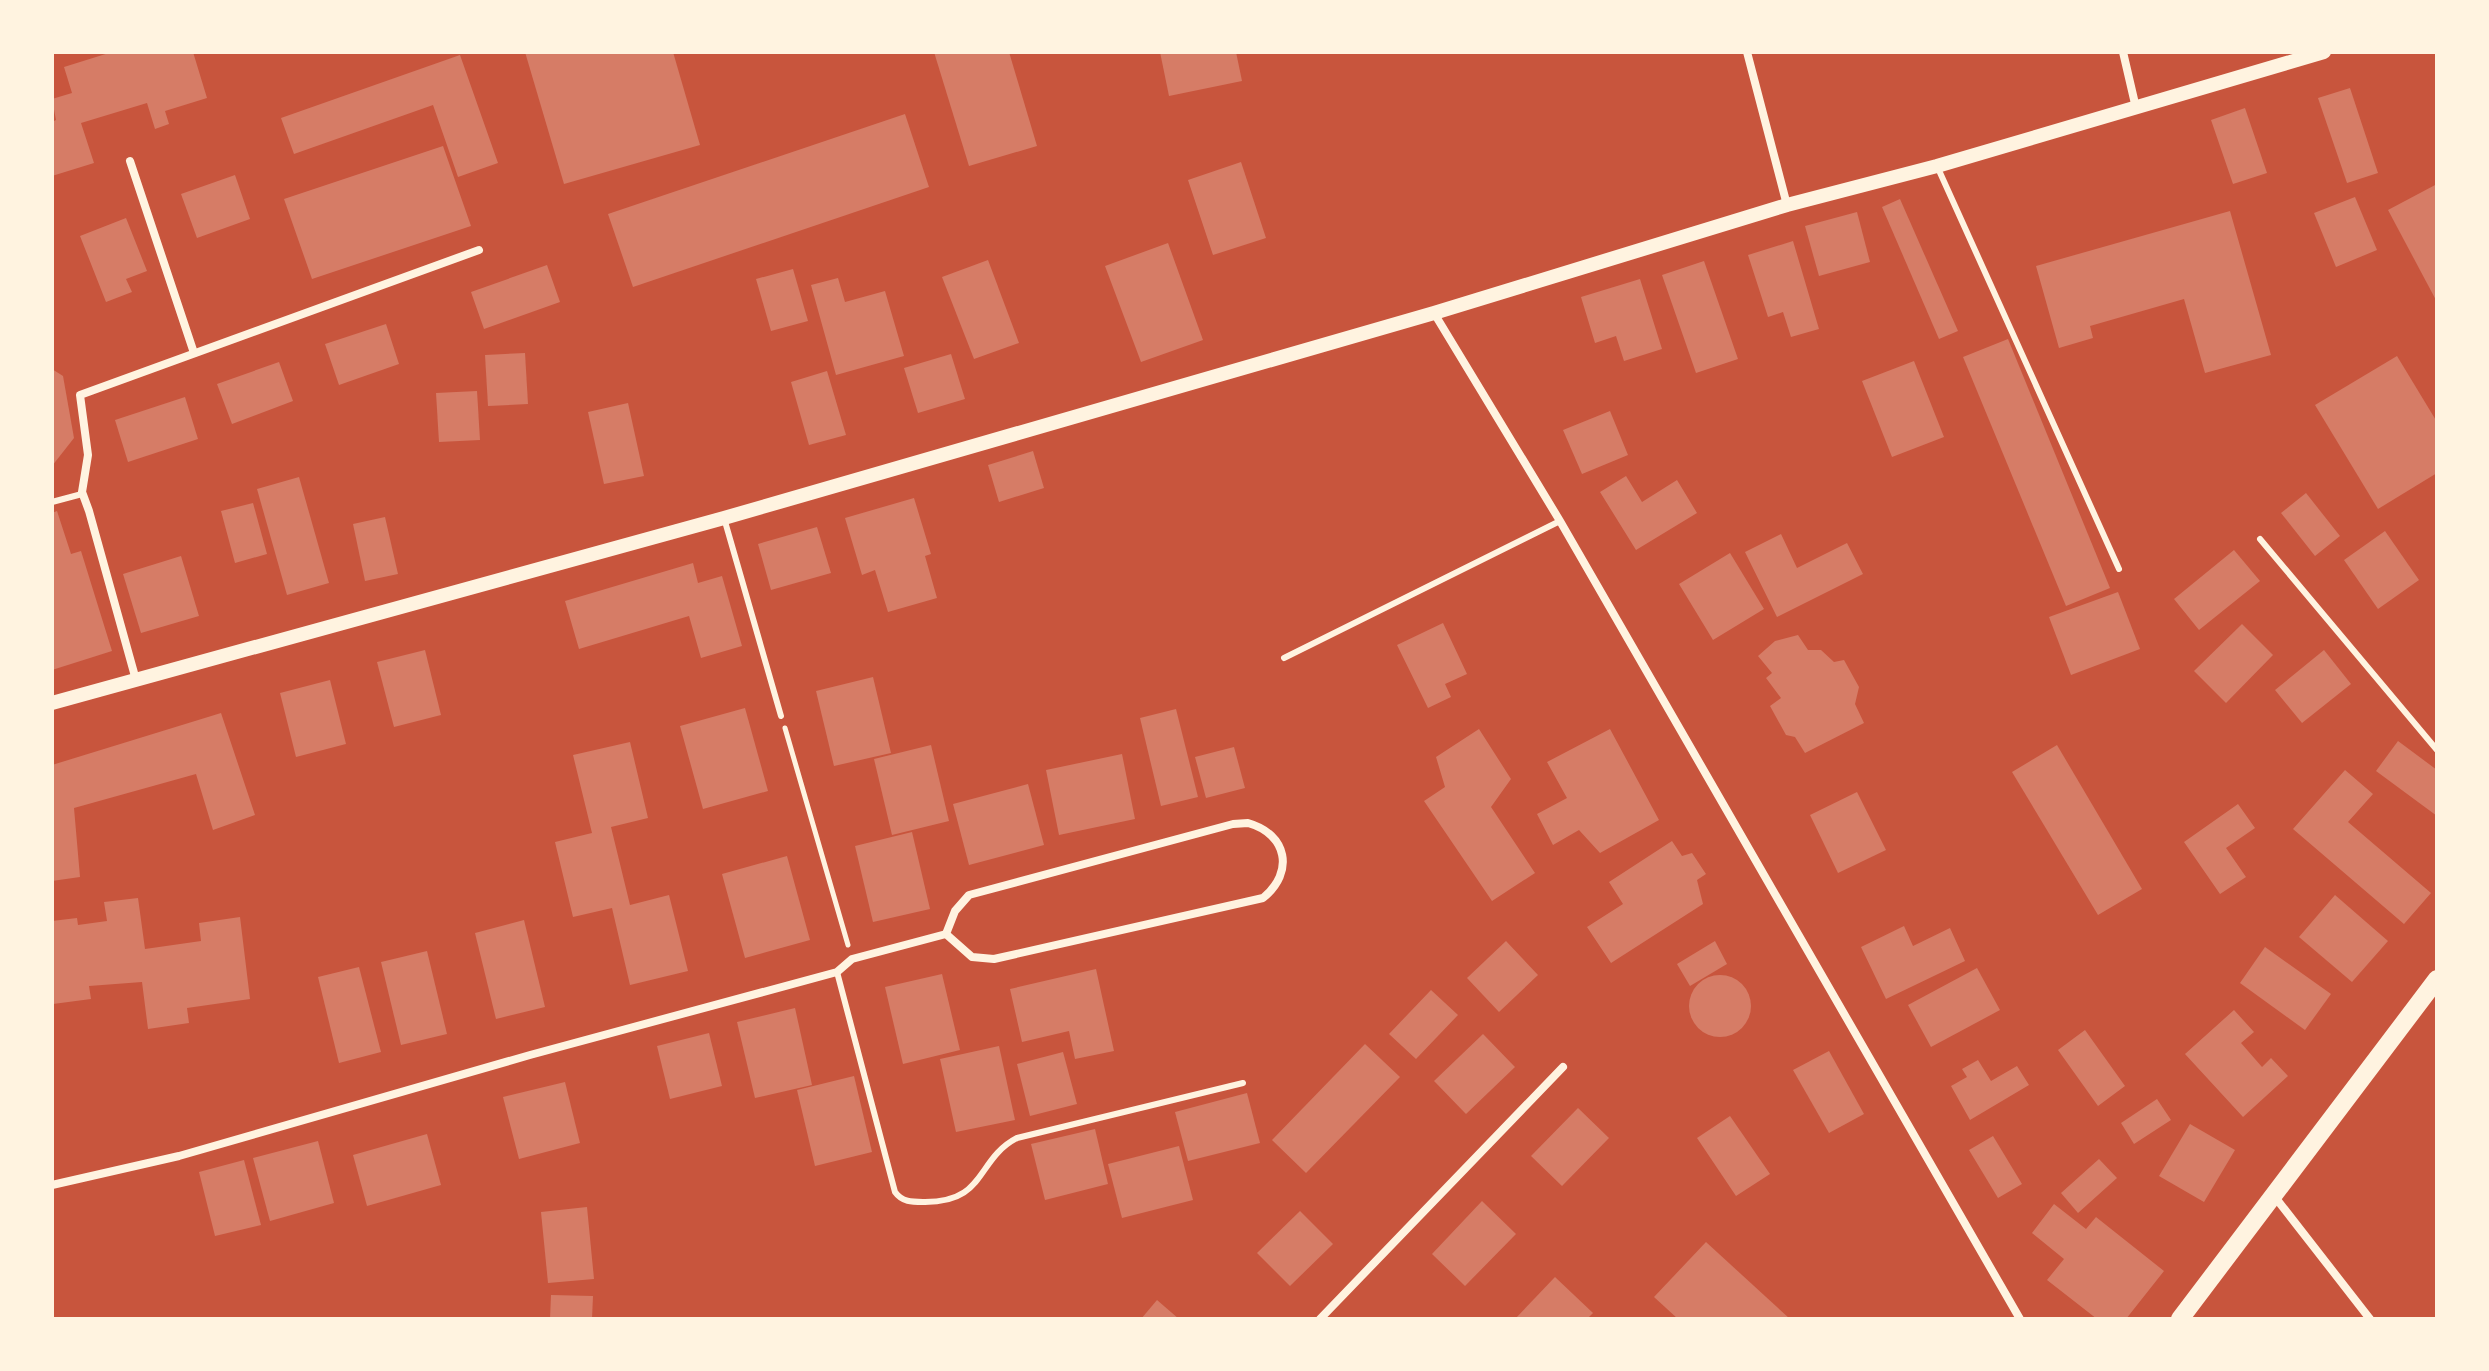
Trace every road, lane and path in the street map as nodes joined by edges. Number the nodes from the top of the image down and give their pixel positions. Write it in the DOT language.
graph roads {
  1 [pos="1747,52"];
  2 [pos="2123,52"];
  3 [pos="2324,52"];
  4 [pos="2136,108"];
  5 [pos="130,161"];
  6 [pos="1937,166"];
  7 [pos="1787,205"];
  8 [pos="479,250"];
  9 [pos="1434,313"];
  10 [pos="194,353"];
  11 [pos="82,494"];
  12 [pos="52,502"];
  13 [pos="724,518"];
  14 [pos="1560,521"];
  15 [pos="2260,539"];
  16 [pos="2119,569"];
  17 [pos="1284,658"];
  18 [pos="136,680"];
  19 [pos="52,703"];
  20 [pos="781,716"];
  21 [pos="2437,750"];
  22 [pos="946,934"];
  23 [pos="852,959"];
  24 [pos="837,972"];
  25 [pos="2437,979"];
  26 [pos="1563,1067"];
  27 [pos="1243,1083"];
  28 [pos="52,1185"];
  29 [pos="2274,1196"];
  30 [pos="1320,1319"];
  31 [pos="2020,1319"];
  32 [pos="2180,1319"];
  33 [pos="2370,1319"];
  1 -- 7 [label="street"];
  2 -- 4 [label="street"];
  3 -- 4 [label="street"];
  4 -- 6 [label="street"];
  5 -- 10 [label="street"];
  6 -- 7 [label="street"];
  6 -- 16 [label="lane"];
  7 -- 9 [label="street"];
  8 -- 10 [label="street"];
  9 -- 13 [label="street"];
  9 -- 14 [label="street"];
  10 -- 11 [label="street"];
  11 -- 12 [label="lane"];
  11 -- 18 [label="street"];
  13 -- 18 [label="street"];
  13 -- 20 [label="lane"];
  14 -- 17 [label="lane"];
  14 -- 31 [label="street"];
  15 -- 21 [label="lane"];
  18 -- 19 [label="street"];
  20 -- 23 [label="path"];
  22 -- 22 [label="street"];
  22 -- 23 [label="street"];
  23 -- 24 [label="street"];
  24 -- 27 [label="lane"];
  24 -- 28 [label="street"];
  25 -- 29 [label="main road"];
  26 -- 30 [label="street"];
  29 -- 32 [label="main road"];
  29 -- 33 [label="street"];
}
